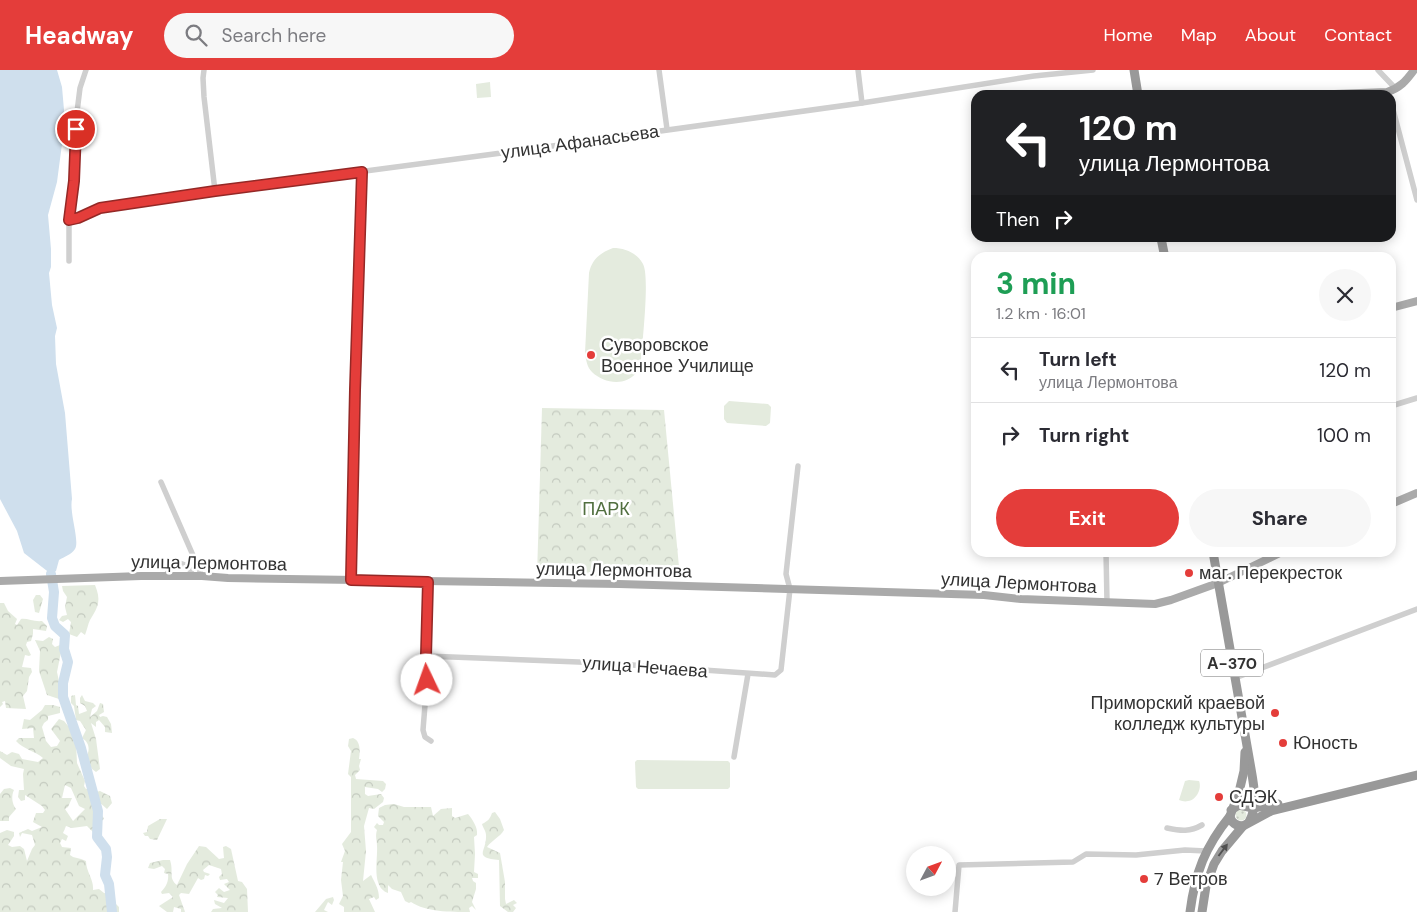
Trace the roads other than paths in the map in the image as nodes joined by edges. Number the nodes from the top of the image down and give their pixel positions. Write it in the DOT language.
graph roads {
  1 [pos="86,70"];
  2 [pos="204,70"];
  3 [pos="659,70"];
  4 [pos="858,70"];
  5 [pos="1093,70"];
  6 [pos="1134,70"];
  7 [pos="1378,70"];
  8 [pos="1414,70"];
  9 [pos="1396,89"];
  10 [pos="1137,90"];
  11 [pos="862,103"];
  12 [pos="1396,121"];
  13 [pos="667,129"];
  14 [pos="362,172"];
  15 [pos="215,191"];
  16 [pos="1417,200"];
  17 [pos="69,220"];
  18 [pos="69,261"];
  19 [pos="1417,301"];
  20 [pos="1396,307"];
  21 [pos="1417,398"];
  22 [pos="1396,404"];
  23 [pos="798,466"];
  24 [pos="161,482"];
  25 [pos="1417,494"];
  26 [pos="1396,502"];
  27 [pos="1106,557"];
  28 [pos="1214,557"];
  29 [pos="1272,557"];
  30 [pos="166,576"];
  31 [pos="193,576"];
  32 [pos="202,576"];
  33 [pos="351,580"];
  34 [pos="3,581"];
  35 [pos="428,582"];
  36 [pos="1218,583"];
  37 [pos="790,589"];
  38 [pos="1107,602"];
  39 [pos="1417,609"];
  40 [pos="426,656"];
  41 [pos="748,674"];
  42 [pos="1235,678"];
  43 [pos="431,741"];
  44 [pos="1246,744"];
  45 [pos="734,757"];
  46 [pos="1417,770"];
  47 [pos="1417,775"];
  48 [pos="1253,808"];
  49 [pos="1231,813"];
  50 [pos="1246,824"];
  51 [pos="1202,825"];
  52 [pos="1167,828"];
  53 [pos="1206,851"];
  54 [pos="955,912"];
  55 [pos="1190,912"];
  56 [pos="1202,912"];
  1 -- 17 [label="street"];
  2 -- 15 [label="street"];
  3 -- 13 [label="street"];
  4 -- 11 [label="street"];
  5 -- 11 [label="street, улица Афанасьева"];
  6 -- 10 [label="highway"];
  7 -- 9 [label="street"];
  8 -- 9 [label="main road"];
  11 -- 13 [label="street, улица Афанасьева"];
  12 -- 16 [label="street"];
  13 -- 14 [label="street, улица Афанасьева"];
  14 -- 15 [label="street, улица Афанасьева"];
  14 -- 33 [label="street"];
  15 -- 17 [label="street, улица Афанасьева"];
  17 -- 18 [label="street"];
  19 -- 20 [label="main road"];
  21 -- 22 [label="street"];
  23 -- 37 [label="street, улица Нечаева"];
  24 -- 32 [label="street"];
  25 -- 26 [label="main road"];
  27 -- 38 [label="street"];
  28 -- 36 [label="highway, А-370"];
  29 -- 36 [label="main road, улица Лермонтова"];
  30 -- 31 [label="main road, улица Лермонтова"];
  30 -- 31 [label="street"];
  30 -- 34 [label="main road, улица Лермонтова"];
  31 -- 32 [label="main road, улица Лермонтова"];
  32 -- 33 [label="main road, улица Лермонтова"];
  33 -- 35 [label="main road, улица Лермонтова"];
  35 -- 37 [label="main road, улица Лермонтова"];
  35 -- 40 [label="street"];
  36 -- 38 [label="main road, улица Лермонтова"];
  36 -- 42 [label="highway, А-370"];
  37 -- 38 [label="main road, улица Лермонтова"];
  37 -- 41 [label="street, улица Нечаева"];
  39 -- 42 [label="street"];
  40 -- 41 [label="street, улица Нечаева"];
  40 -- 43 [label="street"];
  41 -- 45 [label="street"];
  42 -- 44 [label="highway, А-370"];
  44 -- 48 [label="highway, А-370"];
  44 -- 49 [label="highway, А-370"];
  46 -- 48 [label="highway"];
  47 -- 50 [label="highway, А-370"];
  48 -- 49 [label="highway"];
  48 -- 50 [label="highway, А-370"];
  49 -- 50 [label="highway"];
  49 -- 53 [label="highway, А-370"];
  56 -- 50 [label="highway, А-370, one-way"];
  51 -- 52 [label="street"];
  53 -- 54 [label="street"];
  53 -- 55 [label="highway, А-370"];
}
